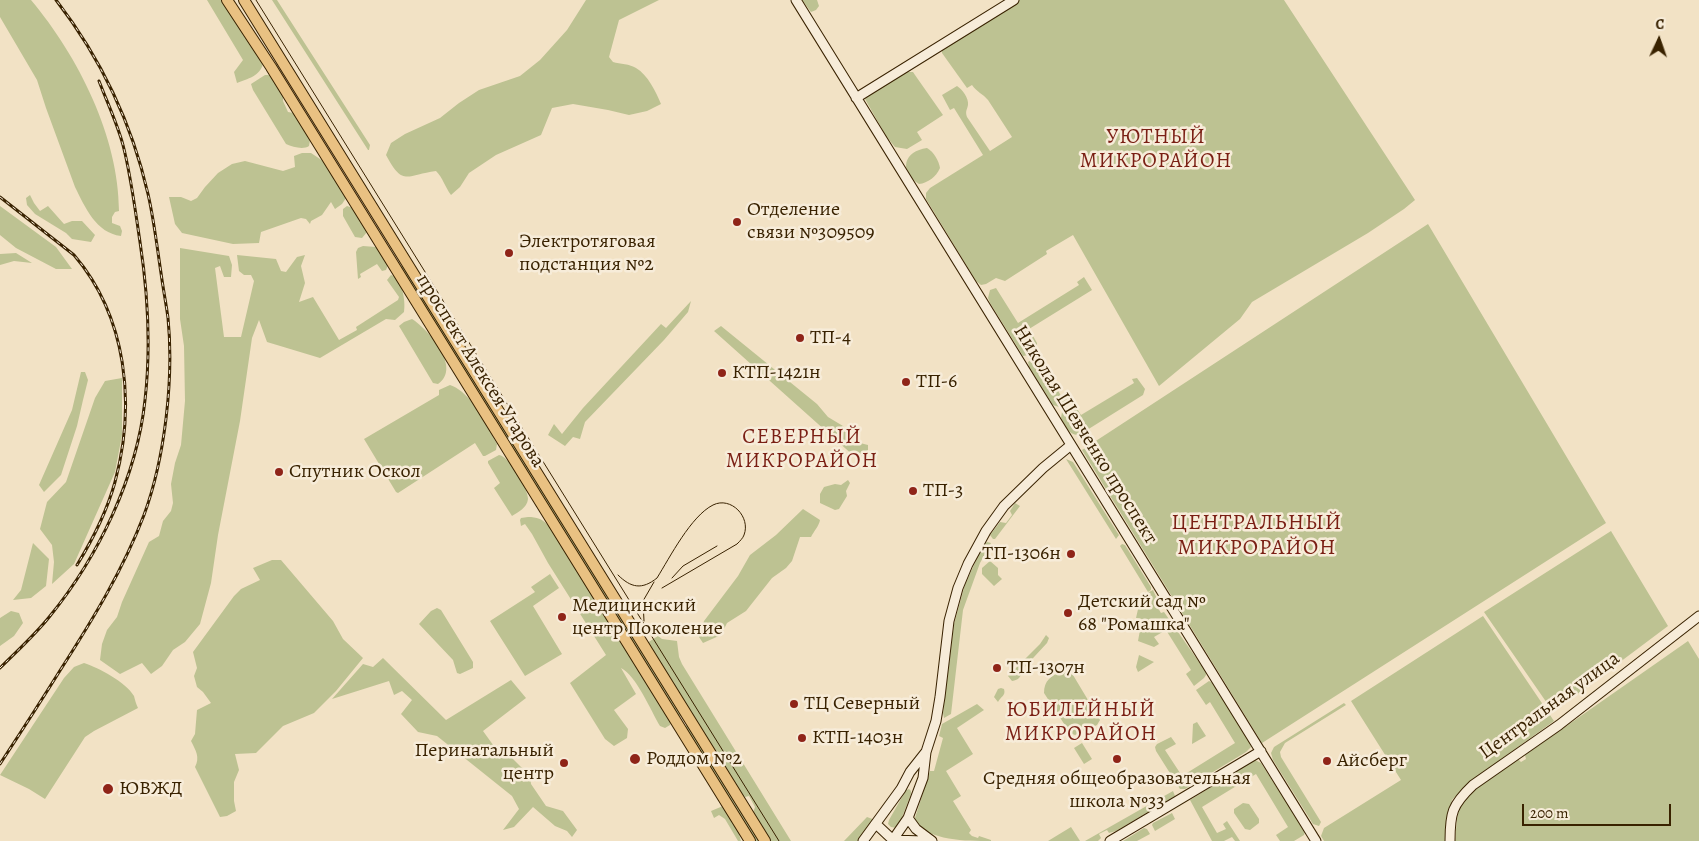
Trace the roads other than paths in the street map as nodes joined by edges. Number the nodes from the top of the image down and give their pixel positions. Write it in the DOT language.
graph roads {
  1 [pos="227,0"];
  2 [pos="244,0"];
  3 [pos="796,0"];
  4 [pos="1014,0"];
  5 [pos="263,32"];
  6 [pos="253,38"];
  7 [pos="856,98"];
  8 [pos="1071,446"];
  9 [pos="1699,616"];
  10 [pos="688,717"];
  11 [pos="678,724"];
  12 [pos="1261,751"];
  13 [pos="926,752"];
  14 [pos="901,789"];
  15 [pos="916,795"];
  16 [pos="908,818"];
  17 [pos="876,824"];
  18 [pos="750,841"];
  19 [pos="765,841"];
  20 [pos="863,841"];
  21 [pos="893,841"];
  22 [pos="923,841"];
  23 [pos="932,841"];
  24 [pos="1110,841"];
  25 [pos="1316,841"];
  26 [pos="1450,841"];
  1 -- 6 [label="main road, проспект Алексея Угарова"];
  2 -- 5 [label="main road, проспект Алексея Угарова"];
  3 -- 7 [label="main road, Николая Шевченко проспект"];
  4 -- 7 [label="main road"];
  5 -- 6 [label="main road"];
  5 -- 10 [label="main road, проспект Алексея Угарова"];
  6 -- 11 [label="main road, проспект Алексея Угарова"];
  7 -- 8 [label="main road, Николая Шевченко проспект"];
  8 -- 12 [label="main road, Николая Шевченко проспект"];
  8 -- 13 [label="main road"];
  9 -- 26 [label="main road, Центральная улица"];
  10 -- 11 [label="main road"];
  10 -- 19 [label="main road, проспект Алексея Угарова"];
  11 -- 18 [label="main road, проспект Алексея Угарова"];
  12 -- 24 [label="main road"];
  12 -- 25 [label="main road, Николая Шевченко проспект"];
  13 -- 14 [label="main road"];
  13 -- 15 [label="main road"];
  14 -- 15 [label="main road"];
  14 -- 17 [label="main road"];
  15 -- 16 [label="main road"];
  16 -- 21 [label="main road"];
  16 -- 23 [label="main road"];
  17 -- 20 [label="main road"];
  17 -- 21 [label="main road"];
  21 -- 22 [label="main road"];
}
